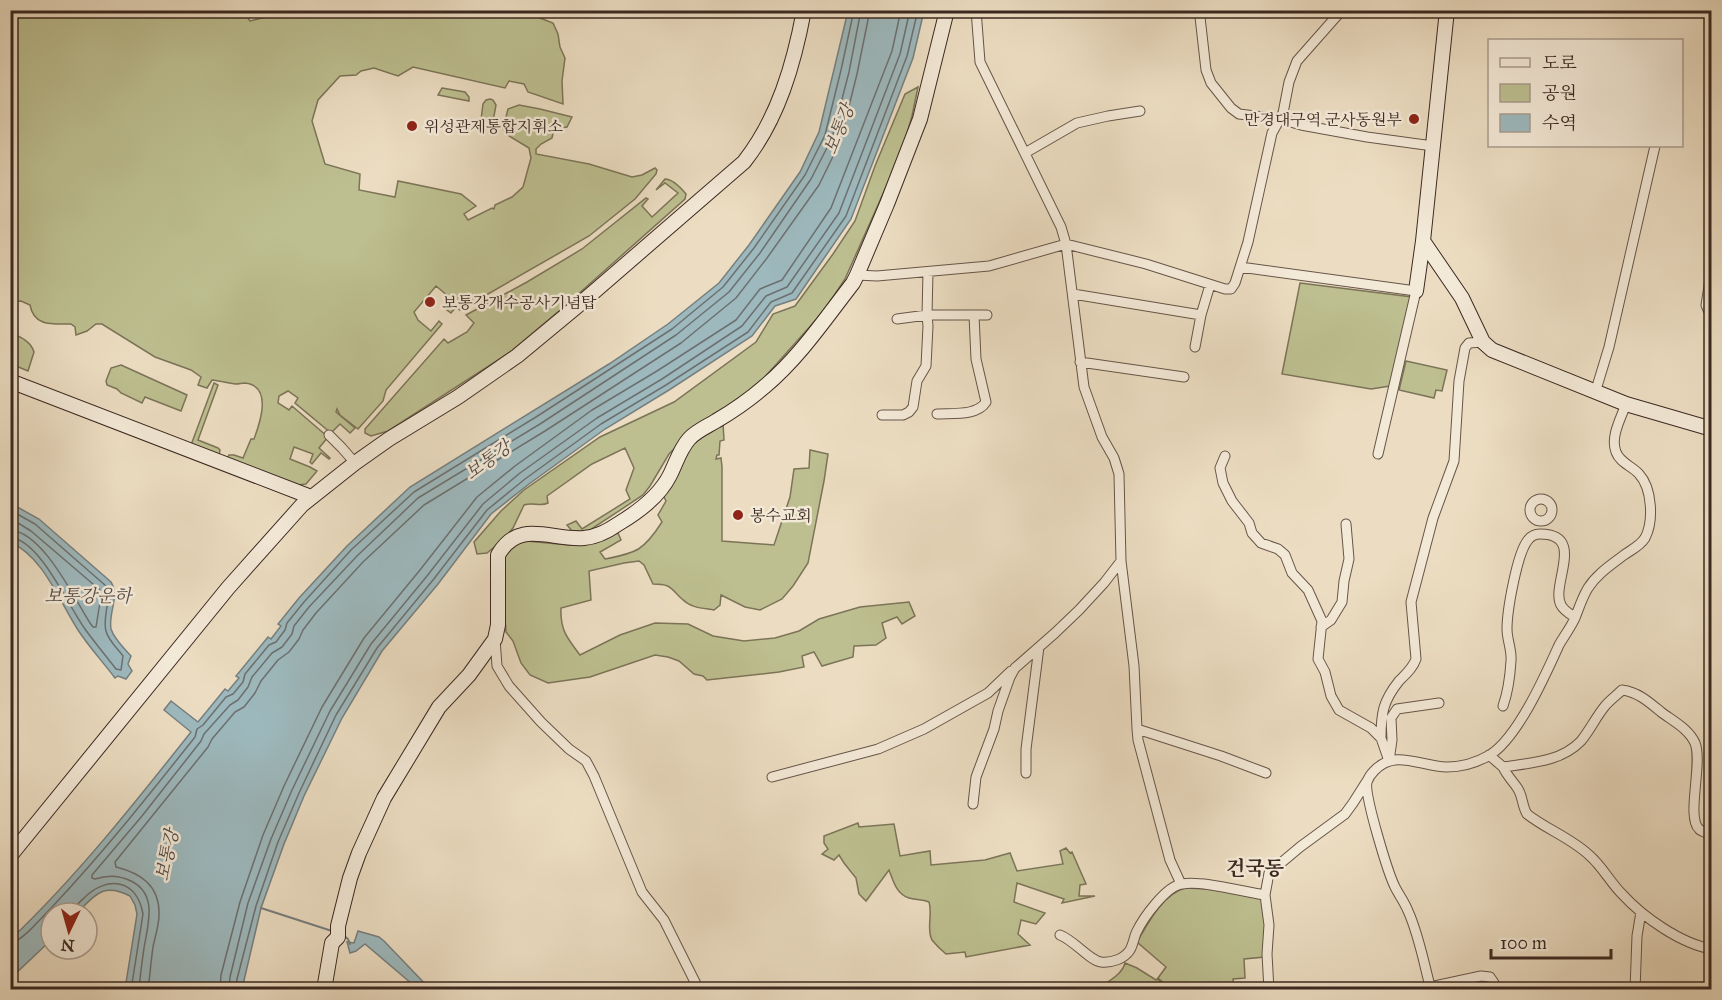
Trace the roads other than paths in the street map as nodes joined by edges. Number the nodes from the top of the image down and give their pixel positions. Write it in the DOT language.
graph roads {
  1 [pos="804,10"];
  2 [pos="947,10"];
  3 [pos="976,10"];
  4 [pos="1198,10"];
  5 [pos="1342,10"];
  6 [pos="1447,10"];
  7 [pos="1140,111"];
  8 [pos="1280,119"];
  9 [pos="1433,146"];
  10 [pos="1654,147"];
  11 [pos="1025,153"];
  12 [pos="1424,241"];
  13 [pos="1066,244"];
  14 [pos="1240,267"];
  15 [pos="1712,267"];
  16 [pos="928,272"];
  17 [pos="856,275"];
  18 [pos="1210,285"];
  19 [pos="1416,291"];
  20 [pos="1073,294"];
  21 [pos="1712,314"];
  22 [pos="927,315"];
  23 [pos="974,315"];
  24 [pos="987,315"];
  25 [pos="1201,315"];
  26 [pos="897,319"];
  27 [pos="1483,342"];
  28 [pos="1195,347"];
  29 [pos="1080,362"];
  30 [pos="1184,377"];
  31 [pos="10,381"];
  32 [pos="1595,393"];
  33 [pos="1626,404"];
  34 [pos="937,414"];
  35 [pos="882,415"];
  36 [pos="1712,429"];
  37 [pos="329,435"];
  38 [pos="1378,454"];
  39 [pos="1225,456"];
  40 [pos="355,463"];
  41 [pos="311,497"];
  42 [pos="1542,520"];
  43 [pos="1346,524"];
  44 [pos="1542,534"];
  45 [pos="1121,561"];
  46 [pos="1575,617"];
  47 [pos="1321,627"];
  48 [pos="495,639"];
  49 [pos="1039,647"];
  50 [pos="1015,668"];
  51 [pos="1438,703"];
  52 [pos="1503,706"];
  53 [pos="1137,729"];
  54 [pos="1381,738"];
  55 [pos="1489,755"];
  56 [pos="1389,761"];
  57 [pos="1503,767"];
  58 [pos="1026,773"];
  59 [pos="1266,773"];
  60 [pos="772,777"];
  61 [pos="1367,781"];
  62 [pos="973,804"];
  63 [pos="1712,835"];
  64 [pos="10,856"];
  65 [pos="1181,884"];
  66 [pos="1265,895"];
  67 [pos="1641,912"];
  68 [pos="1059,934"];
  69 [pos="1712,949"];
  70 [pos="1431,988"];
  71 [pos="324,990"];
  72 [pos="699,990"];
  73 [pos="1269,990"];
  74 [pos="1496,990"];
  75 [pos="1635,990"];
  1 -- 40 [label="street"];
  2 -- 17 [label="street"];
  3 -- 11 [label="street"];
  4 -- 8 [label="street"];
  5 -- 8 [label="street"];
  6 -- 9 [label="street"];
  7 -- 11 [label="street"];
  8 -- 9 [label="street"];
  8 -- 14 [label="street"];
  9 -- 12 [label="street"];
  10 -- 32 [label="street"];
  11 -- 13 [label="street"];
  12 -- 19 [label="street"];
  12 -- 27 [label="street"];
  13 -- 16 [label="street"];
  13 -- 18 [label="street"];
  13 -- 20 [label="street"];
  14 -- 18 [label="street"];
  14 -- 19 [label="street"];
  15 -- 21 [label="street"];
  16 -- 17 [label="street"];
  16 -- 22 [label="street"];
  17 -- 48 [label="street"];
  18 -- 25 [label="street"];
  19 -- 38 [label="street"];
  20 -- 25 [label="street"];
  20 -- 29 [label="street"];
  22 -- 23 [label="street"];
  22 -- 26 [label="street"];
  22 -- 35 [label="street"];
  23 -- 24 [label="street"];
  23 -- 34 [label="street"];
  25 -- 28 [label="street"];
  27 -- 32 [label="street"];
  27 -- 54 [label="street"];
  29 -- 30 [label="street"];
  29 -- 45 [label="street"];
  31 -- 41 [label="street"];
  32 -- 33 [label="street"];
  33 -- 36 [label="street"];
  33 -- 46 [label="street"];
  37 -- 40 [label="street"];
  39 -- 47 [label="street"];
  40 -- 41 [label="street"];
  41 -- 64 [label="street"];
  42 -- 44 [label="street"];
  43 -- 47 [label="street"];
  44 -- 46 [label="street"];
  44 -- 52 [label="street"];
  45 -- 49 [label="street"];
  45 -- 53 [label="street"];
  46 -- 55 [label="street"];
  47 -- 54 [label="street"];
  48 -- 71 [label="street"];
  48 -- 72 [label="street"];
  49 -- 50 [label="street"];
  49 -- 58 [label="street"];
  50 -- 60 [label="street"];
  50 -- 62 [label="street"];
  51 -- 56 [label="street"];
  53 -- 59 [label="street"];
  53 -- 65 [label="street"];
  54 -- 56 [label="street"];
  55 -- 56 [label="street"];
  55 -- 57 [label="street"];
  56 -- 61 [label="street"];
  57 -- 63 [label="street"];
  57 -- 67 [label="street"];
  61 -- 66 [label="street"];
  61 -- 70 [label="street"];
  65 -- 66 [label="street"];
  65 -- 68 [label="street"];
  66 -- 73 [label="street"];
  67 -- 69 [label="street"];
  67 -- 75 [label="street"];
  70 -- 74 [label="street"];
}
